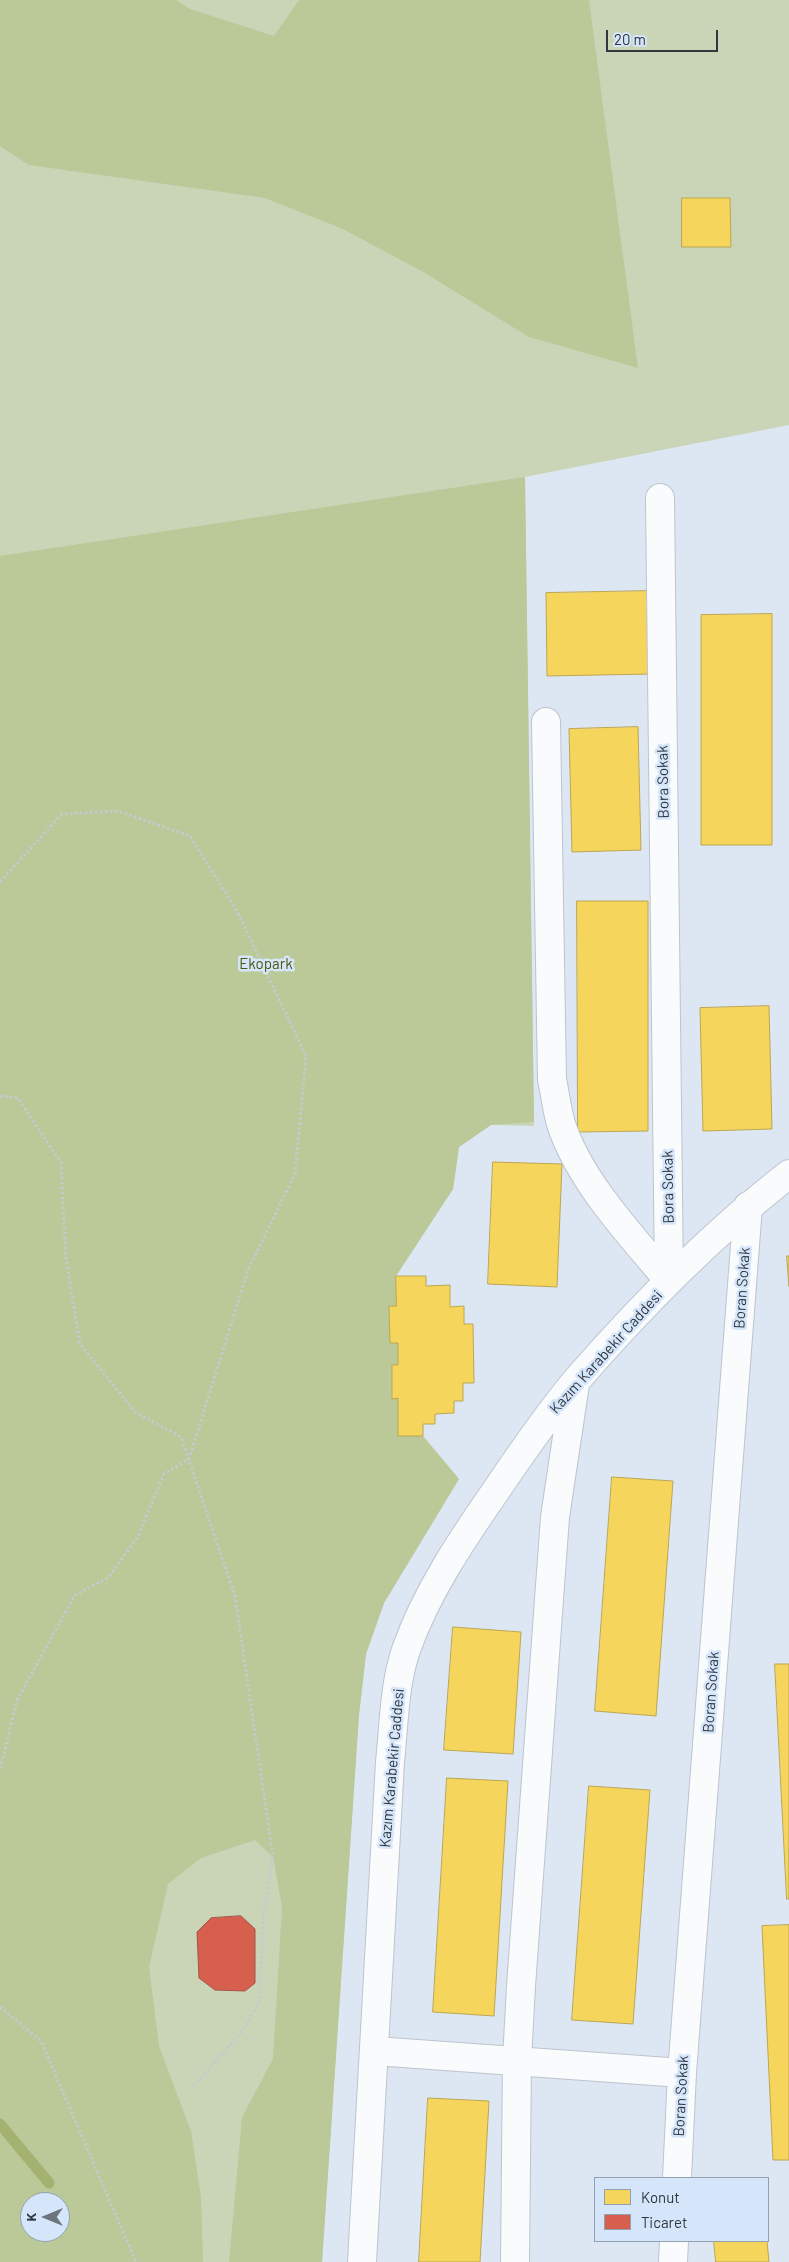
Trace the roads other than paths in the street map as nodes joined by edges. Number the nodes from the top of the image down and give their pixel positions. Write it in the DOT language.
graph roads {
  1 [pos="660,498"];
  2 [pos="546,722"];
  3 [pos="789,1174"];
  4 [pos="748,1206"];
  5 [pos="669,1281"];
  6 [pos="575,1383"];
  7 [pos="375,2051"];
  8 [pos="517,2060"];
  9 [pos="682,2073"];
  10 [pos="677,2177"];
  11 [pos="674,2242"];
  12 [pos="362,2262"];
  13 [pos="515,2262"];
  14 [pos="673,2262"];
  1 -- 5 [label="street, Bora Sokak"];
  2 -- 5 [label="street"];
  3 -- 4 [label="street, Kazım Karabekir Caddesi"];
  4 -- 5 [label="street, Kazım Karabekir Caddesi"];
  4 -- 9 [label="street, Boran Sokak"];
  5 -- 6 [label="street, Kazım Karabekir Caddesi"];
  6 -- 7 [label="street, Kazım Karabekir Caddesi"];
  6 -- 8 [label="street"];
  7 -- 8 [label="street"];
  7 -- 12 [label="street, Kazım Karabekir Caddesi"];
  8 -- 9 [label="street"];
  8 -- 13 [label="street"];
  9 -- 10 [label="street, Boran Sokak"];
  11 -- 14 [label="street"];
}
